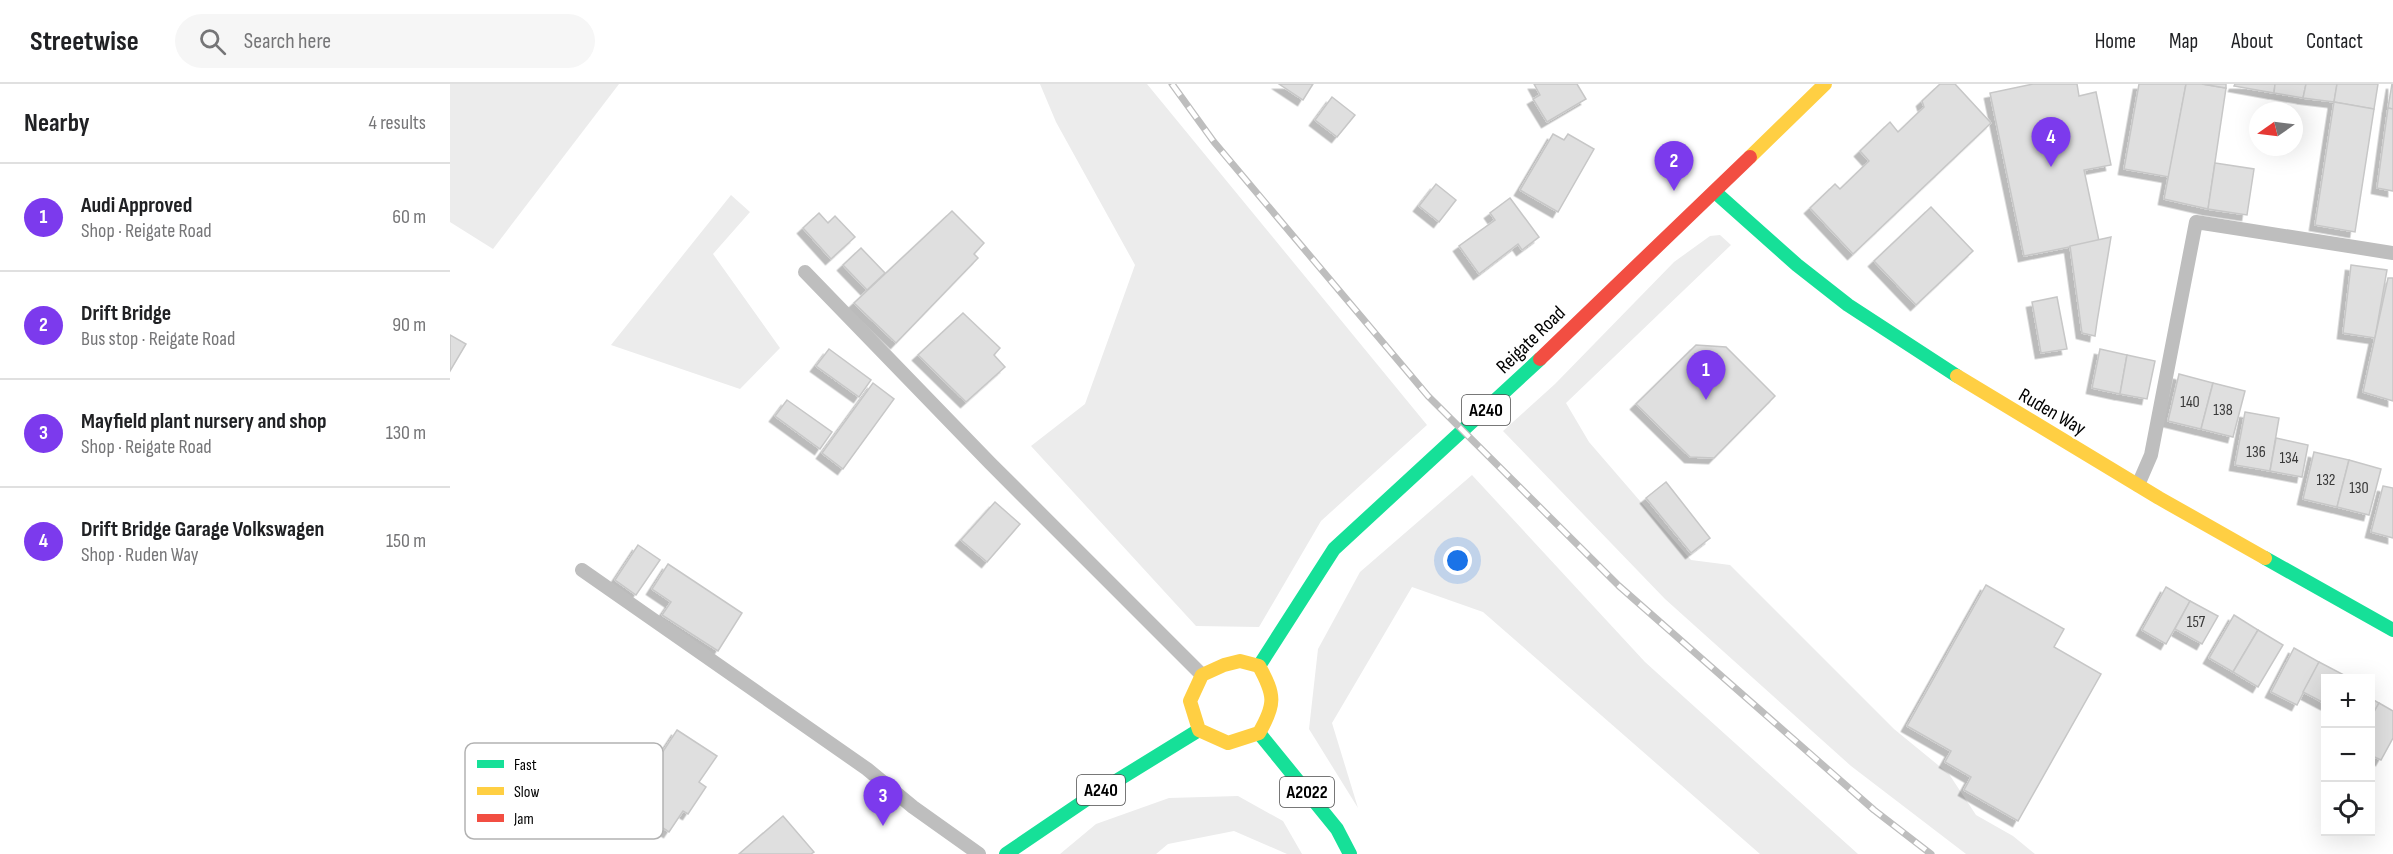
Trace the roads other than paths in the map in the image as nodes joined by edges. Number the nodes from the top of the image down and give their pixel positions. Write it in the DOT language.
graph roads {
  1 [pos="1825,84"];
  2 [pos="1715,192"];
  3 [pos="2393,253"];
  4 [pos="805,272"];
  5 [pos="2138,485"];
  6 [pos="582,570"];
  7 [pos="2393,630"];
  8 [pos="1259,666"];
  9 [pos="1202,675"];
  10 [pos="1199,730"];
  11 [pos="1259,733"];
  12 [pos="979,854"];
  13 [pos="1006,854"];
  14 [pos="1350,854"];
  1 -- 2 [label="main road, Reigate Road / A240"];
  2 -- 5 [label="main road, Ruden Way"];
  2 -- 8 [label="main road, Reigate Road / A240"];
  3 -- 5 [label="lane"];
  4 -- 9 [label="lane"];
  5 -- 7 [label="main road, Ruden Way"];
  6 -- 12 [label="lane"];
  8 -- 9 [label="main road"];
  8 -- 11 [label="main road"];
  9 -- 10 [label="main road"];
  10 -- 11 [label="main road"];
  10 -- 13 [label="main road, A240"];
  11 -- 14 [label="main road, A2022"];
}
